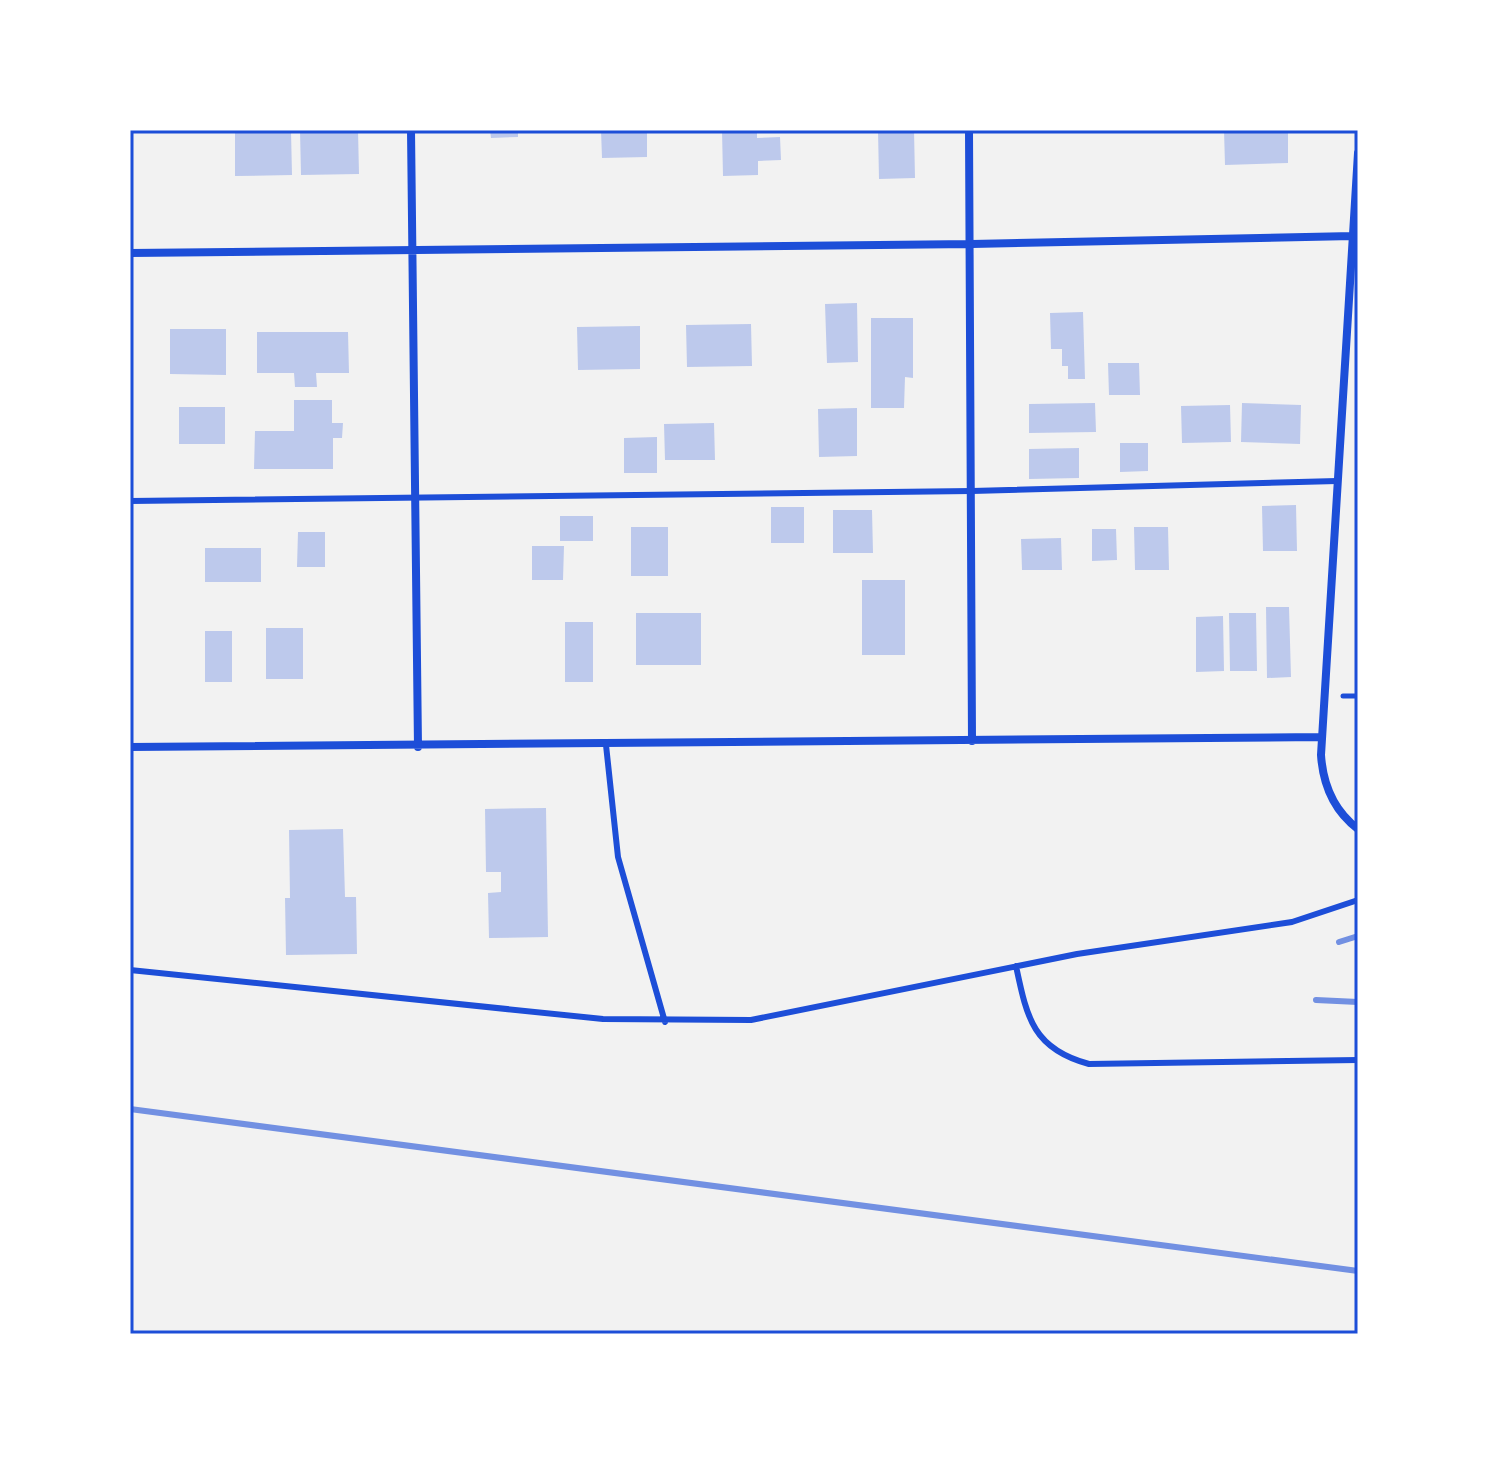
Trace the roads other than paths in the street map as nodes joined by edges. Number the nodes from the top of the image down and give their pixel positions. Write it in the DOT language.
graph roads {
  1 [pos="411,130"];
  2 [pos="969,130"];
  3 [pos="1358,153"];
  4 [pos="1353,236"];
  5 [pos="972,244"];
  6 [pos="412,249"];
  7 [pos="130,253"];
  8 [pos="1337,481"];
  9 [pos="972,491"];
  10 [pos="415,497"];
  11 [pos="130,501"];
  12 [pos="1321,737"];
  13 [pos="972,741"];
  14 [pos="606,745"];
  15 [pos="130,747"];
  16 [pos="418,747"];
  17 [pos="1358,829"];
  18 [pos="1358,900"];
  19 [pos="1016,966"];
  20 [pos="130,970"];
  21 [pos="665,1022"];
  22 [pos="1358,1060"];
  1 -- 6 [label="street"];
  2 -- 5 [label="street"];
  3 -- 4 [label="street"];
  4 -- 5 [label="street"];
  4 -- 8 [label="street"];
  5 -- 6 [label="street"];
  5 -- 9 [label="street"];
  6 -- 7 [label="street"];
  6 -- 10 [label="street"];
  8 -- 9 [label="lane"];
  8 -- 12 [label="street"];
  9 -- 10 [label="lane"];
  9 -- 13 [label="street"];
  10 -- 11 [label="lane"];
  10 -- 16 [label="street"];
  12 -- 13 [label="street"];
  12 -- 17 [label="street"];
  13 -- 14 [label="street"];
  14 -- 16 [label="street"];
  14 -- 21 [label="lane"];
  15 -- 16 [label="street"];
  18 -- 19 [label="lane"];
  19 -- 21 [label="lane"];
  19 -- 22 [label="lane"];
  20 -- 21 [label="lane"];
}
